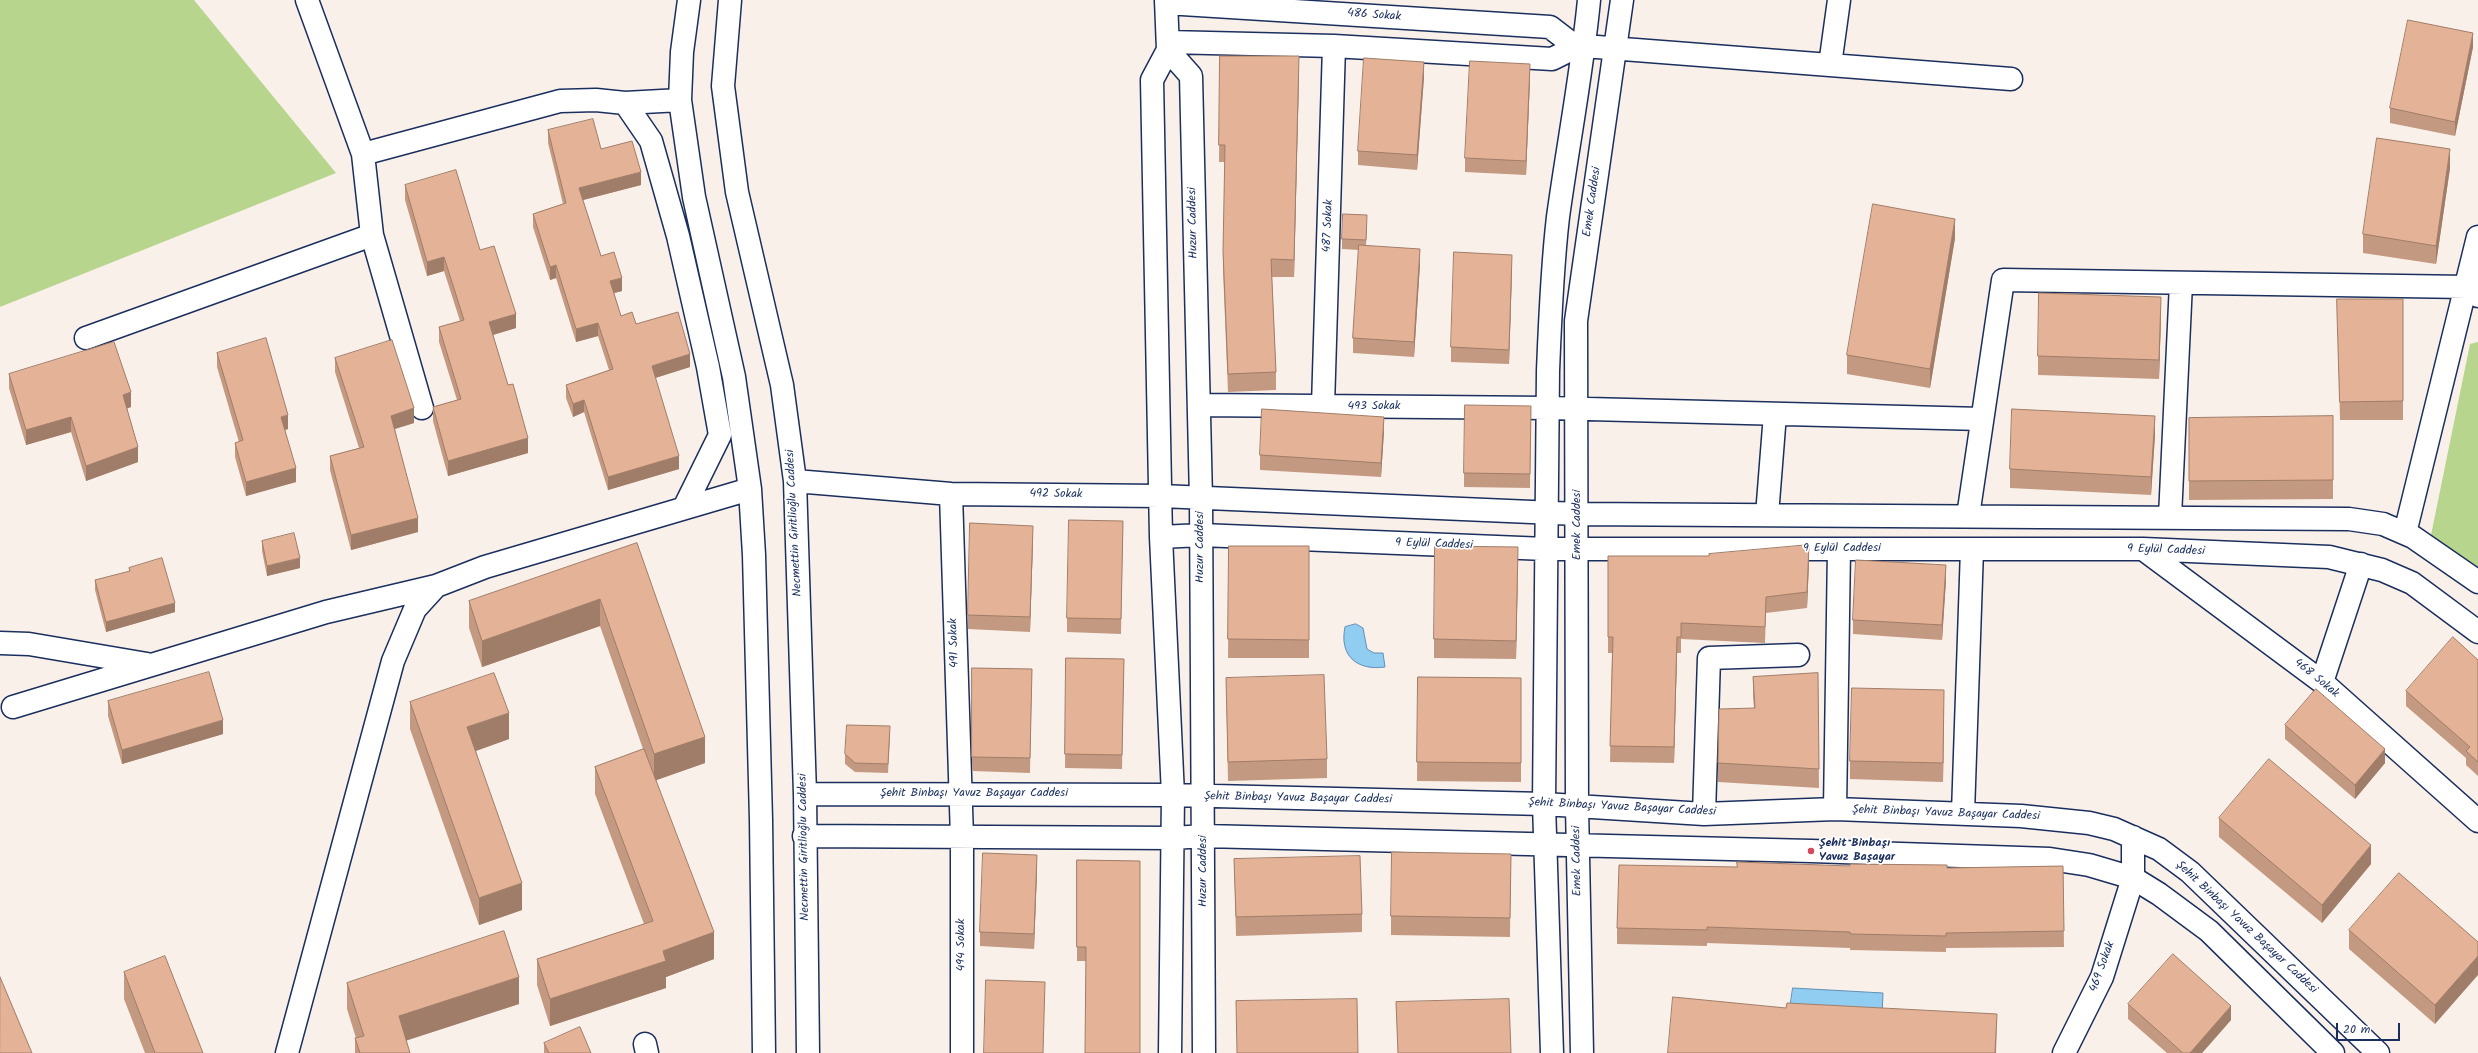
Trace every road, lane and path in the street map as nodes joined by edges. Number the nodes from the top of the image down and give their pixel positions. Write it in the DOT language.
graph roads {
  1 [pos="307,0"];
  2 [pos="690,0"];
  3 [pos="730,0"];
  4 [pos="1589,0"];
  5 [pos="1622,0"];
  6 [pos="1839,0"];
  7 [pos="1166,2"];
  8 [pos="1168,46"];
  9 [pos="1334,46"];
  10 [pos="1580,46"];
  11 [pos="1615,48"];
  12 [pos="1830,65"];
  13 [pos="2011,79"];
  14 [pos="680,100"];
  15 [pos="625,103"];
  16 [pos="363,154"];
  17 [pos="372,235"];
  18 [pos="2478,237"];
  19 [pos="2181,283"];
  20 [pos="2472,292"];
  21 [pos="86,338"];
  22 [pos="1199,405"];
  23 [pos="1323,406"];
  24 [pos="422,408"];
  25 [pos="1549,408"];
  26 [pos="1576,408"];
  27 [pos="1775,414"];
  28 [pos="1982,419"];
  29 [pos="795,481"];
  30 [pos="750,489"];
  31 [pos="951,494"];
  32 [pos="1160,496"];
  33 [pos="1202,499"];
  34 [pos="684,508"];
  35 [pos="1545,513"];
  36 [pos="1578,514"];
  37 [pos="1767,515"];
  38 [pos="1968,516"];
  39 [pos="2170,517"];
  40 [pos="2405,533"];
  41 [pos="1201,535"];
  42 [pos="1161,537"];
  43 [pos="1546,549"];
  44 [pos="1839,549"];
  45 [pos="1972,549"];
  46 [pos="2143,549"];
  47 [pos="1578,550"];
  48 [pos="2362,564"];
  49 [pos="2478,582"];
  50 [pos="436,586"];
  51 [pos="2478,632"];
  52 [pos="0,643"];
  53 [pos="1798,655"];
  54 [pos="150,665"];
  55 [pos="2322,682"];
  56 [pos="13,707"];
  57 [pos="960,793"];
  58 [pos="805,794"];
  59 [pos="1173,795"];
  60 [pos="1203,797"];
  61 [pos="1544,804"];
  62 [pos="1578,806"];
  63 [pos="1835,809"];
  64 [pos="1963,813"];
  65 [pos="1704,814"];
  66 [pos="2478,820"];
  67 [pos="804,836"];
  68 [pos="1204,836"];
  69 [pos="2133,837"];
  70 [pos="962,838"];
  71 [pos="1173,838"];
  72 [pos="1546,844"];
  73 [pos="1578,845"];
  74 [pos="2133,878"];
  75 [pos="287,1053"];
  76 [pos="764,1053"];
  77 [pos="808,1053"];
  78 [pos="962,1053"];
  79 [pos="1170,1053"];
  80 [pos="1204,1053"];
  81 [pos="1552,1053"];
  82 [pos="1582,1053"];
  83 [pos="2064,1053"];
  84 [pos="2333,1053"];
  85 [pos="2378,1053"];
  1 -- 16 [label="street"];
  2 -- 14 [label="street"];
  3 -- 29 [label="street, Necmettin Giritlioğlu Caddesi"];
  4 -- 10 [label="street"];
  5 -- 11 [label="street, Emek Caddesi"];
  6 -- 12 [label="street"];
  7 -- 8 [label="street"];
  7 -- 10 [label="street, 486 Sokak"];
  8 -- 9 [label="street"];
  8 -- 22 [label="street, Huzur Caddesi"];
  8 -- 32 [label="street"];
  9 -- 10 [label="street"];
  9 -- 23 [label="street, 487 Sokak"];
  10 -- 11 [label="street"];
  10 -- 25 [label="street"];
  11 -- 12 [label="street"];
  11 -- 26 [label="street, Emek Caddesi"];
  12 -- 13 [label="street"];
  14 -- 15 [label="street"];
  14 -- 30 [label="street"];
  15 -- 16 [label="street"];
  15 -- 34 [label="street"];
  16 -- 17 [label="street"];
  17 -- 21 [label="street"];
  17 -- 24 [label="street"];
  18 -- 20 [label="street"];
  19 -- 20 [label="street"];
  19 -- 28 [label="street"];
  19 -- 39 [label="street"];
  20 -- 40 [label="street"];
  22 -- 23 [label="street, 493 Sokak"];
  22 -- 33 [label="street, Huzur Caddesi"];
  23 -- 25 [label="street, 493 Sokak"];
  25 -- 26 [label="street, 493 Sokak"];
  25 -- 35 [label="street"];
  26 -- 27 [label="street, 493 Sokak"];
  26 -- 36 [label="street, Emek Caddesi"];
  27 -- 28 [label="street, 493 Sokak"];
  27 -- 37 [label="street"];
  28 -- 38 [label="street"];
  29 -- 31 [label="street, 492 Sokak"];
  29 -- 58 [label="street, Necmettin Giritlioğlu Caddesi"];
  30 -- 34 [label="street"];
  30 -- 76 [label="street"];
  31 -- 32 [label="street, 492 Sokak"];
  31 -- 57 [label="street, 491 Sokak"];
  32 -- 33 [label="street"];
  32 -- 42 [label="street"];
  33 -- 35 [label="street"];
  33 -- 41 [label="street, Huzur Caddesi"];
  34 -- 50 [label="street"];
  35 -- 36 [label="street"];
  35 -- 43 [label="street"];
  36 -- 37 [label="street"];
  36 -- 47 [label="street, Emek Caddesi"];
  37 -- 38 [label="street"];
  38 -- 39 [label="street"];
  39 -- 40 [label="street"];
  40 -- 49 [label="street"];
  41 -- 42 [label="street, 9 Eylül Caddesi"];
  41 -- 43 [label="street, 9 Eylül Caddesi"];
  41 -- 60 [label="street, Huzur Caddesi"];
  42 -- 59 [label="street"];
  43 -- 47 [label="street, 9 Eylül Caddesi"];
  43 -- 61 [label="street"];
  44 -- 45 [label="street, 9 Eylül Caddesi"];
  44 -- 47 [label="street, 9 Eylül Caddesi"];
  44 -- 63 [label="street"];
  45 -- 46 [label="street, 9 Eylül Caddesi"];
  45 -- 64 [label="street"];
  46 -- 48 [label="street, 9 Eylül Caddesi"];
  46 -- 55 [label="street, 468 Sokak"];
  47 -- 62 [label="street, Emek Caddesi"];
  48 -- 51 [label="street, 9 Eylül Caddesi"];
  48 -- 55 [label="street"];
  50 -- 54 [label="street"];
  50 -- 75 [label="street"];
  52 -- 54 [label="street"];
  53 -- 65 [label="street"];
  54 -- 56 [label="street"];
  55 -- 66 [label="street, 468 Sokak"];
  57 -- 58 [label="street, Şehit Binbaşı Yavuz Başayar Caddesi"];
  57 -- 59 [label="street, Şehit Binbaşı Yavuz Başayar Caddesi"];
  57 -- 70 [label="street, 491 Sokak"];
  58 -- 67 [label="street, Necmettin Giritlioğlu Caddesi"];
  59 -- 60 [label="street, Şehit Binbaşı Yavuz Başayar Caddesi"];
  59 -- 71 [label="street"];
  60 -- 61 [label="street, Şehit Binbaşı Yavuz Başayar Caddesi"];
  60 -- 68 [label="street, Huzur Caddesi"];
  61 -- 62 [label="street, Şehit Binbaşı Yavuz Başayar Caddesi"];
  61 -- 72 [label="street"];
  62 -- 65 [label="street, Şehit Binbaşı Yavuz Başayar Caddesi"];
  62 -- 73 [label="street, Emek Caddesi"];
  63 -- 64 [label="street, Şehit Binbaşı Yavuz Başayar Caddesi"];
  63 -- 65 [label="street, Şehit Binbaşı Yavuz Başayar Caddesi"];
  64 -- 69 [label="street, Şehit Binbaşı Yavuz Başayar Caddesi"];
  67 -- 70 [label="street"];
  67 -- 77 [label="street, Necmettin Giritlioğlu Caddesi"];
  68 -- 71 [label="street"];
  68 -- 72 [label="street"];
  68 -- 80 [label="street, Huzur Caddesi"];
  69 -- 74 [label="street, 469 Sokak"];
  69 -- 85 [label="street, Şehit Binbaşı Yavuz Başayar Caddesi"];
  70 -- 71 [label="street"];
  70 -- 78 [label="street, 494 Sokak"];
  71 -- 79 [label="street"];
  72 -- 73 [label="street"];
  72 -- 81 [label="street"];
  73 -- 74 [label="street"];
  73 -- 82 [label="street, Emek Caddesi"];
  74 -- 83 [label="street, 469 Sokak"];
  74 -- 84 [label="street"];
}
